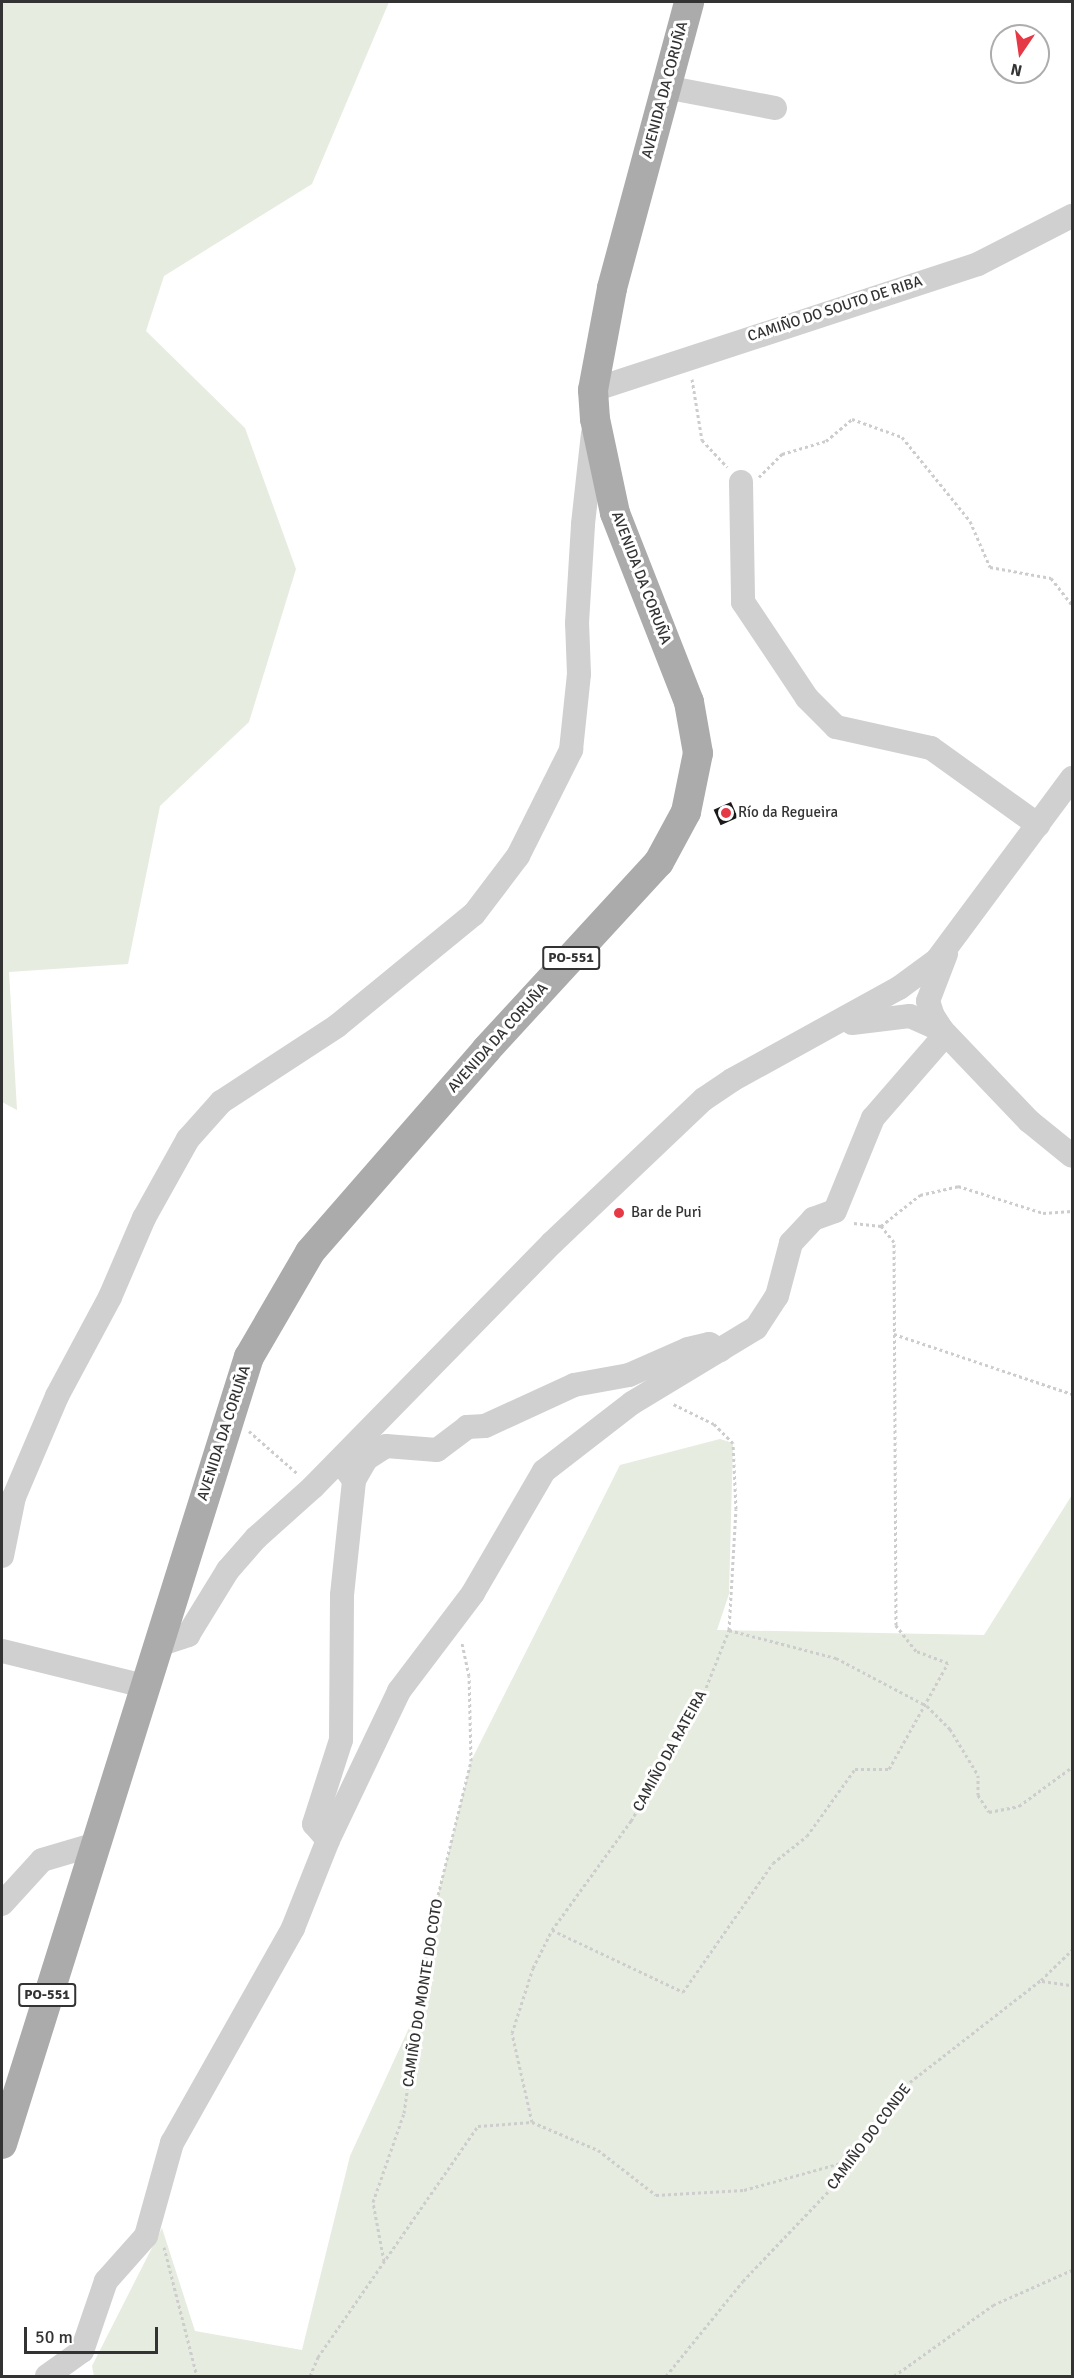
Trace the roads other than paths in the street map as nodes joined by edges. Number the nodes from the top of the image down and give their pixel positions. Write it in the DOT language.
graph roads {
  1 [pos="689,2"];
  2 [pos="665,87"];
  3 [pos="775,108"];
  4 [pos="1072,216"];
  5 [pos="594,405"];
  6 [pos="741,482"];
  7 [pos="1072,778"];
  8 [pos="1038,825"];
  9 [pos="949,948"];
  10 [pos="916,976"];
  11 [pos="886,996"];
  12 [pos="919,1009"];
  13 [pos="832,1027"];
  14 [pos="944,1032"];
  15 [pos="1072,1156"];
  16 [pos="720,1350"];
  17 [pos="339,1460"];
  18 [pos="354,1480"];
  19 [pos="2,1556"];
  20 [pos="212,1598"];
  21 [pos="176,1606"];
  22 [pos="167,1643"];
  23 [pos="2,1651"];
  24 [pos="145,1686"];
  25 [pos="328,1840"];
  26 [pos="93,1845"];
  27 [pos="2,1904"];
  28 [pos="2,2144"];
  29 [pos="47,2376"];
  1 -- 2 [label="main road, AVENIDA DA CORUÑA / PO-551"];
  2 -- 3 [label="street"];
  2 -- 5 [label="main road, AVENIDA DA CORUÑA / PO-551"];
  4 -- 5 [label="street, CAMIÑO DO SOUTO DE RIBA"];
  5 -- 19 [label="street"];
  5 -- 21 [label="main road, AVENIDA DA CORUÑA / PO-551"];
  6 -- 8 [label="street"];
  7 -- 8 [label="street"];
  8 -- 9 [label="street"];
  9 -- 10 [label="street"];
  9 -- 12 [label="street"];
  10 -- 11 [label="street"];
  10 -- 12 [label="street"];
  11 -- 12 [label="street"];
  11 -- 13 [label="street"];
  12 -- 13 [label="street"];
  12 -- 14 [label="street"];
  13 -- 17 [label="street"];
  14 -- 15 [label="street"];
  14 -- 16 [label="street"];
  16 -- 18 [label="street"];
  16 -- 25 [label="street"];
  17 -- 18 [label="street"];
  17 -- 20 [label="street"];
  18 -- 25 [label="street"];
  20 -- 21 [label="street"];
  20 -- 22 [label="street"];
  21 -- 22 [label="main road, AVENIDA DA CORUÑA / PO-551"];
  22 -- 24 [label="main road, AVENIDA DA CORUÑA / PO-551"];
  23 -- 24 [label="street"];
  24 -- 26 [label="main road, AVENIDA DA CORUÑA / PO-551"];
  25 -- 29 [label="street"];
  26 -- 27 [label="street"];
  26 -- 28 [label="main road, PO-551"];
}
